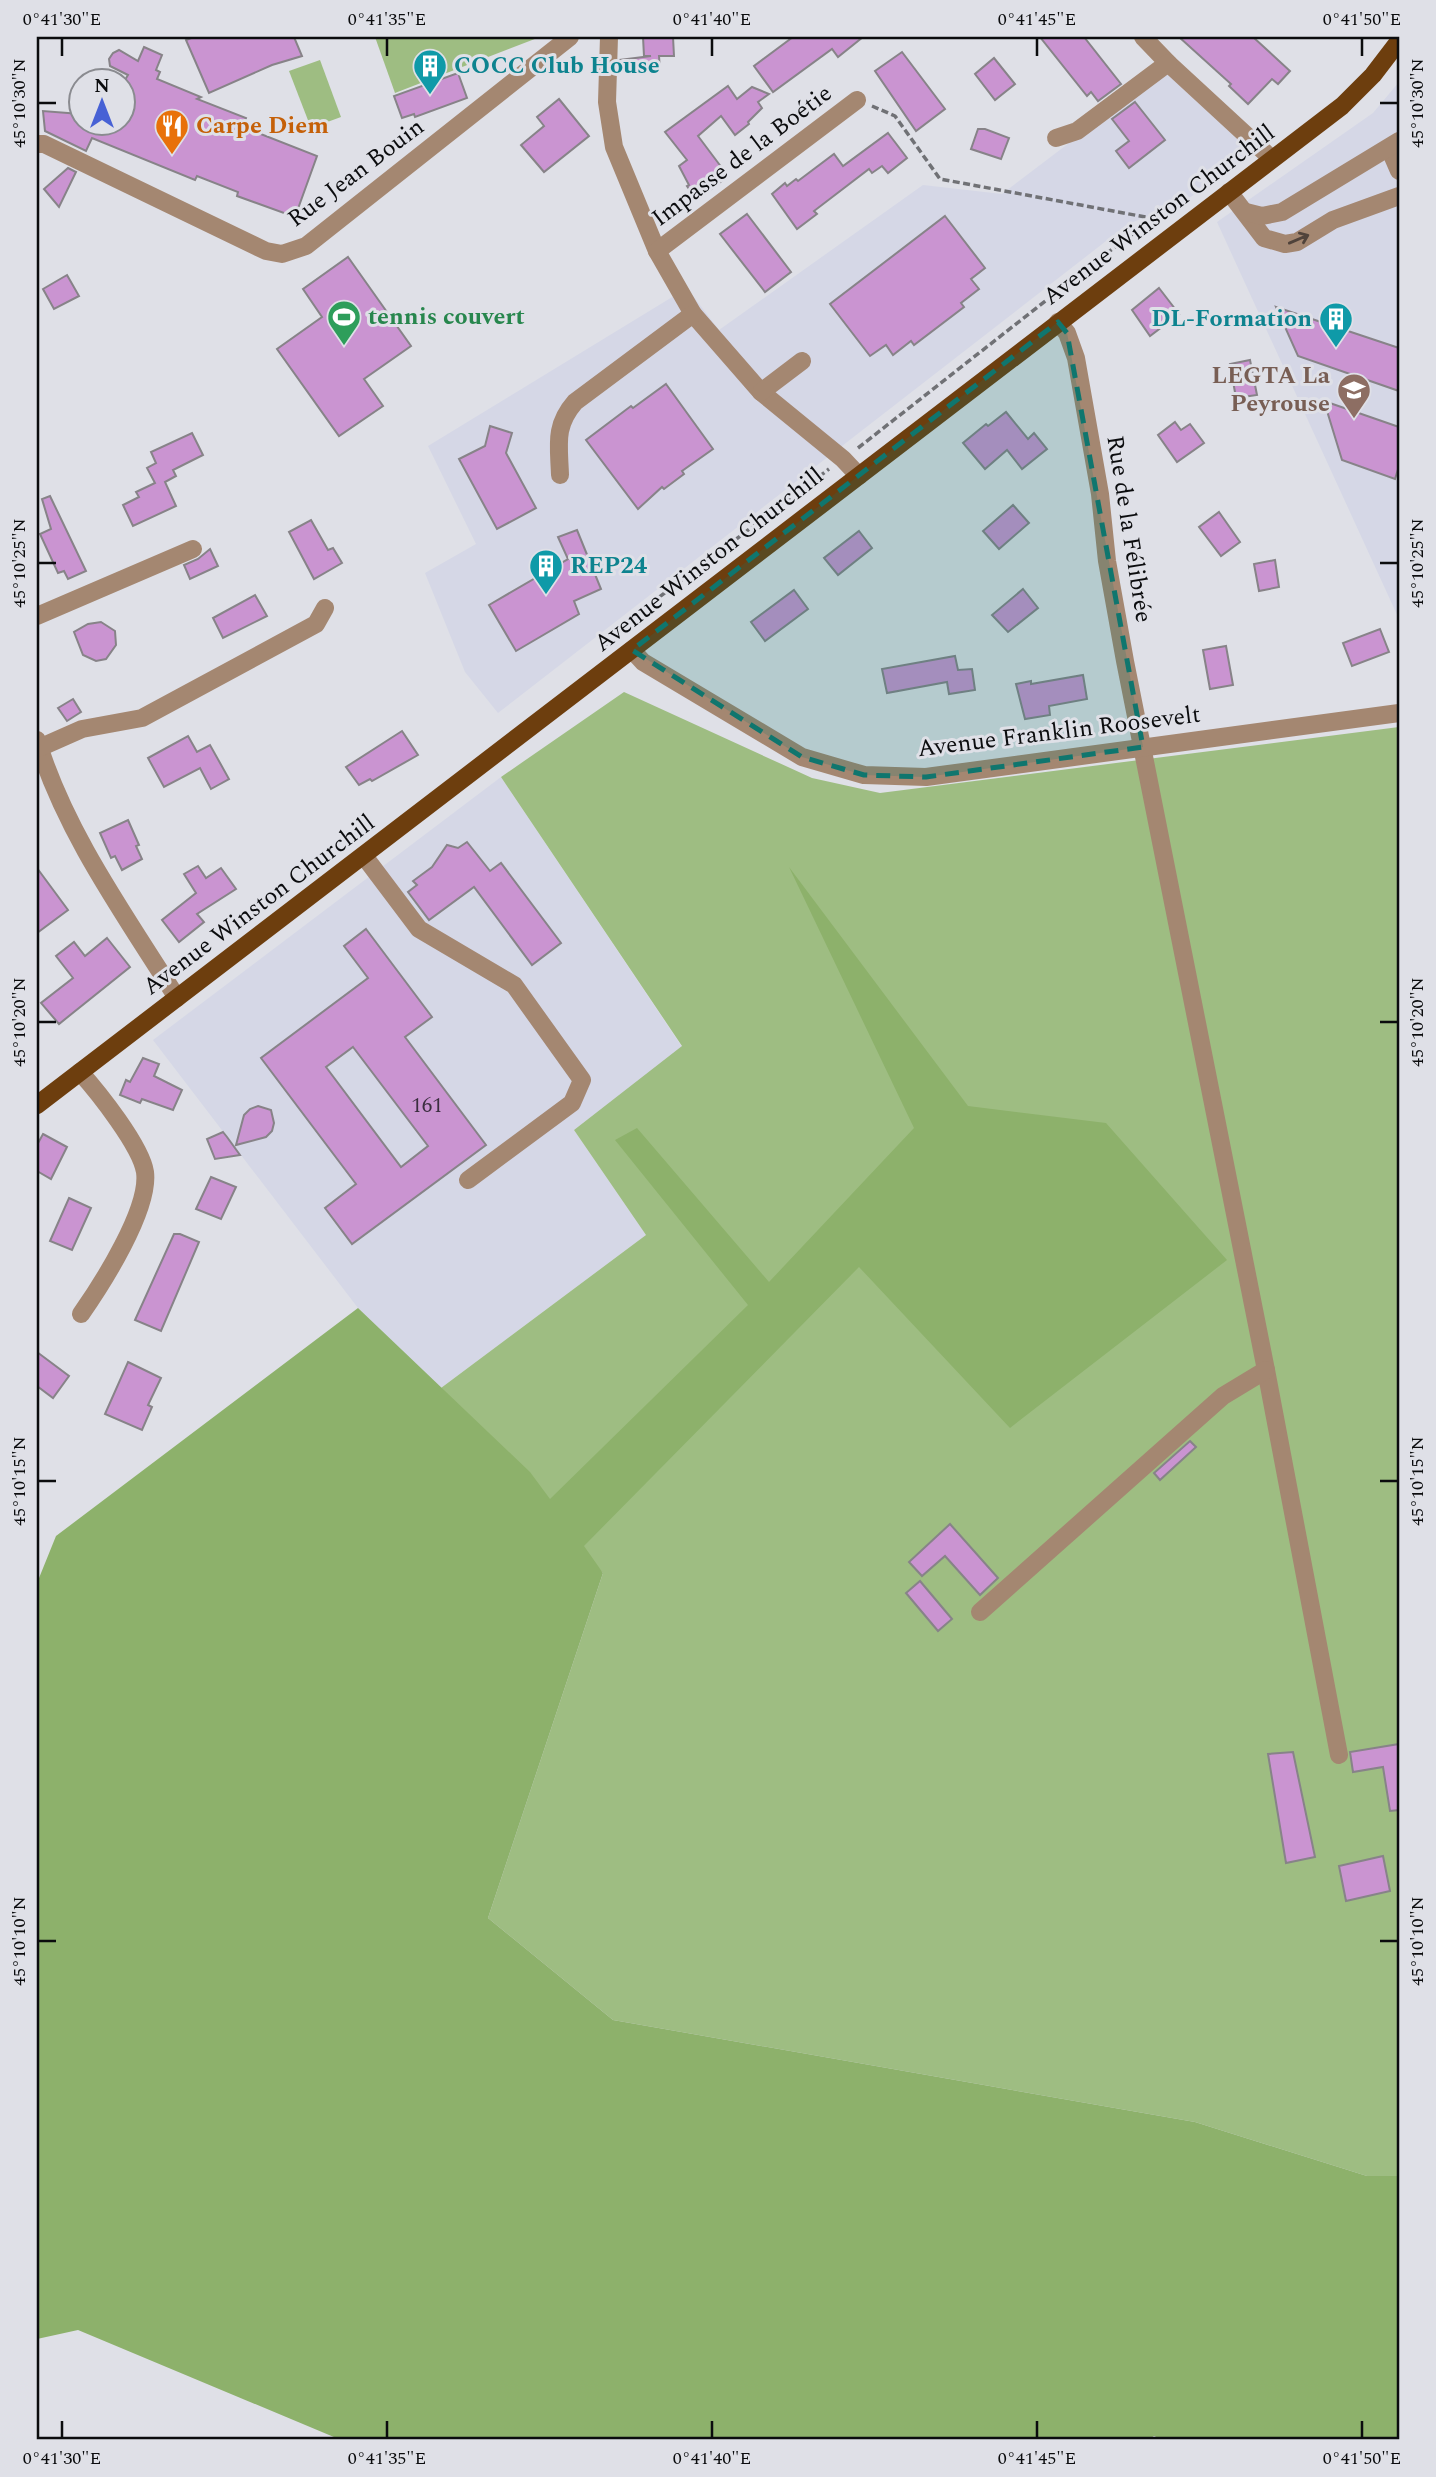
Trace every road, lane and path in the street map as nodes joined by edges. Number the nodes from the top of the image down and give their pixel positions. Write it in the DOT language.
graph roads {
  1 [pos="609,37"];
  2 [pos="1143,37"];
  3 [pos="564,39"];
  4 [pos="1399,41"];
  5 [pos="1168,63"];
  6 [pos="857,100"];
  7 [pos="37,132"];
  8 [pos="1056,138"];
  9 [pos="37,144"];
  10 [pos="1396,147"];
  11 [pos="1272,159"];
  12 [pos="1399,171"];
  13 [pos="1229,192"];
  14 [pos="1399,196"];
  15 [pos="1178,209"];
  16 [pos="1246,212"];
  17 [pos="1156,219"];
  18 [pos="657,251"];
  19 [pos="693,314"];
  20 [pos="1058,322"];
  21 [pos="802,361"];
  22 [pos="761,392"];
  23 [pos="843,459"];
  24 [pos="560,475"];
  25 [pos="859,476"];
  26 [pos="193,549"];
  27 [pos="325,608"];
  28 [pos="37,616"];
  29 [pos="632,650"];
  30 [pos="607,670"];
  31 [pos="1399,713"];
  32 [pos="38,744"];
  33 [pos="1143,747"];
  34 [pos="364,856"];
  35 [pos="177,998"];
  36 [pos="80,1072"];
  37 [pos="37,1105"];
  38 [pos="468,1180"];
  39 [pos="82,1314"];
  40 [pos="1266,1370"];
  41 [pos="980,1612"];
  42 [pos="1339,1755"];
  1 -- 18 [label="street"];
  2 -- 5 [label="street"];
  3 -- 9 [label="street, Rue Jean Bouin"];
  4 -- 11 [label="main road, Avenue Winston Churchill"];
  5 -- 8 [label="street"];
  5 -- 11 [label="street"];
  6 -- 17 [label="path"];
  6 -- 18 [label="street, Impasse de la Boétie"];
  7 -- 9 [label="street"];
  10 -- 12 [label="street"];
  10 -- 16 [label="street"];
  11 -- 13 [label="main road, Avenue Winston Churchill"];
  13 -- 16 [label="street"];
  13 -- 20 [label="main road, Avenue Winston Churchill"];
  16 -- 14 [label="street, one-way"];
  15 -- 17 [label="path"];
  17 -- 23 [label="path"];
  18 -- 19 [label="street"];
  19 -- 22 [label="street"];
  19 -- 24 [label="street"];
  20 -- 25 [label="main road, Avenue Winston Churchill"];
  20 -- 33 [label="street, Rue de la Félibrée"];
  21 -- 22 [label="street"];
  22 -- 23 [label="street"];
  23 -- 25 [label="street"];
  23 -- 30 [label="path"];
  25 -- 29 [label="main road, Avenue Winston Churchill"];
  26 -- 28 [label="street"];
  27 -- 32 [label="street"];
  29 -- 30 [label="main road, Avenue Winston Churchill"];
  29 -- 33 [label="street, Avenue Franklin Roosevelt"];
  30 -- 34 [label="main road, Avenue Winston Churchill"];
  31 -- 33 [label="street, Avenue Franklin Roosevelt"];
  32 -- 35 [label="street"];
  33 -- 40 [label="street, Rue de la Félibrée"];
  34 -- 35 [label="main road, Avenue Winston Churchill"];
  34 -- 38 [label="street"];
  35 -- 36 [label="main road, Avenue Winston Churchill"];
  36 -- 37 [label="main road, Avenue Winston Churchill"];
  36 -- 39 [label="street"];
  40 -- 41 [label="street"];
  40 -- 42 [label="street, Rue de la Félibrée"];
}
